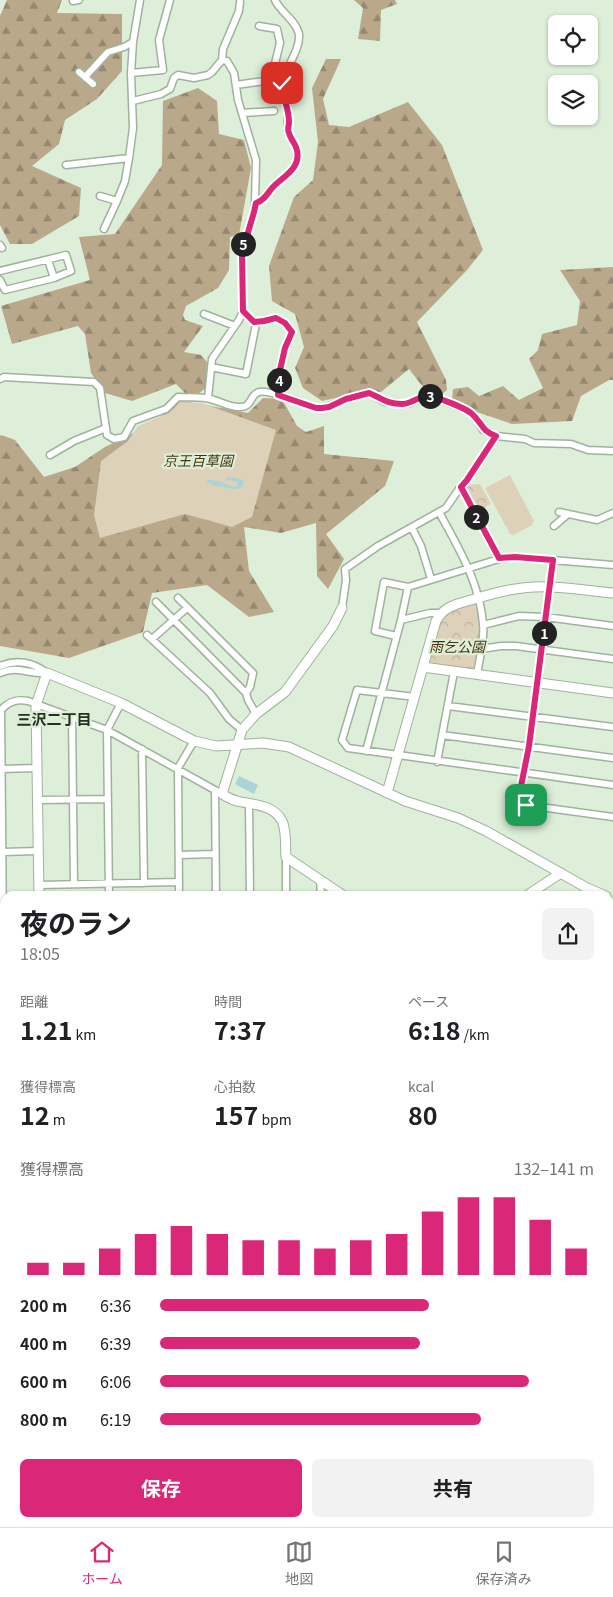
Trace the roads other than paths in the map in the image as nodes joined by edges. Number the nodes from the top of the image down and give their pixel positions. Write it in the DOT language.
graph roads {
  1 [pos="140,0"];
  2 [pos="170,0"];
  3 [pos="275,0"];
  4 [pos="240,2"];
  5 [pos="259,26"];
  6 [pos="133,42"];
  7 [pos="222,60"];
  8 [pos="79,72"];
  9 [pos="131,73"];
  10 [pos="85,77"];
  11 [pos="93,84"];
  12 [pos="236,85"];
  13 [pos="133,101"];
  14 [pos="274,111"];
  15 [pos="242,113"];
  16 [pos="130,158"];
  17 [pos="66,165"];
  18 [pos="100,196"];
  19 [pos="118,201"];
  20 [pos="256,203"];
  21 [pos="104,229"];
  22 [pos="48,260"];
  23 [pos="0,271"];
  24 [pos="54,278"];
  25 [pos="0,280"];
  26 [pos="243,311"];
  27 [pos="204,314"];
  28 [pos="254,322"];
  29 [pos="235,326"];
  30 [pos="211,367"];
  31 [pos="0,379"];
  32 [pos="278,395"];
  33 [pos="208,398"];
  34 [pos="106,428"];
  35 [pos="496,436"];
  36 [pos="613,451"];
  37 [pos="50,456"];
  38 [pos="461,487"];
  39 [pos="440,512"];
  40 [pos="559,512"];
  41 [pos="613,513"];
  42 [pos="568,514"];
  43 [pos="554,526"];
  44 [pos="412,528"];
  45 [pos="499,558"];
  46 [pos="553,560"];
  47 [pos="613,565"];
  48 [pos="469,567"];
  49 [pos="431,579"];
  50 [pos="408,587"];
  51 [pos="550,587"];
  52 [pos="613,593"];
  53 [pos="178,598"];
  54 [pos="478,598"];
  55 [pos="156,602"];
  56 [pos="187,608"];
  57 [pos="342,608"];
  58 [pos="440,613"];
  59 [pos="546,617"];
  60 [pos="174,619"];
  61 [pos="401,620"];
  62 [pos="483,625"];
  63 [pos="613,626"];
  64 [pos="396,636"];
  65 [pos="542,648"];
  66 [pos="481,649"];
  67 [pos="613,658"];
  68 [pos="0,666"];
  69 [pos="423,667"];
  70 [pos="454,672"];
  71 [pos="0,673"];
  72 [pos="47,674"];
  73 [pos="477,675"];
  74 [pos="538,683"];
  75 [pos="613,692"];
  76 [pos="246,693"];
  77 [pos="382,693"];
  78 [pos="415,697"];
  79 [pos="121,703"];
  80 [pos="36,705"];
  81 [pos="448,706"];
  82 [pos="256,714"];
  83 [pos="72,716"];
  84 [pos="533,717"];
  85 [pos="613,727"];
  86 [pos="107,730"];
  87 [pos="242,730"];
  88 [pos="442,735"];
  89 [pos="194,741"];
  90 [pos="238,745"];
  91 [pos="529,746"];
  92 [pos="142,749"];
  93 [pos="366,751"];
  94 [pos="397,756"];
  95 [pos="613,758"];
  96 [pos="436,762"];
  97 [pos="37,768"];
  98 [pos="178,768"];
  99 [pos="1,769"];
  100 [pos="523,773"];
  101 [pos="613,785"];
  102 [pos="219,792"];
  103 [pos="387,793"];
  104 [pos="108,799"];
  105 [pos="38,800"];
  106 [pos="73,800"];
  107 [pos="249,803"];
  108 [pos="613,817"];
  109 [pos="1,850"];
  110 [pos="38,851"];
  111 [pos="215,854"];
  112 [pos="179,855"];
  113 [pos="286,857"];
  114 [pos="1,867"];
  115 [pos="561,873"];
  116 [pos="320,879"];
  117 [pos="179,882"];
  118 [pos="144,883"];
  119 [pos="74,884"];
  120 [pos="109,884"];
  121 [pos="39,885"];
  122 [pos="2,891"];
  123 [pos="39,891"];
  124 [pos="109,891"];
  125 [pos="179,891"];
  126 [pos="216,891"];
  127 [pos="250,891"];
  128 [pos="286,891"];
  129 [pos="321,891"];
  130 [pos="337,891"];
  131 [pos="534,891"];
  132 [pos="596,891"];
  1 -- 6 [label="street"];
  2 -- 9 [label="street"];
  3 -- 20 [label="street"];
  4 -- 7 [label="street"];
  5 -- 12 [label="street"];
  6 -- 9 [label="street"];
  6 -- 10 [label="street"];
  7 -- 12 [label="street"];
  7 -- 13 [label="street"];
  8 -- 10 [label="street"];
  9 -- 13 [label="street"];
  10 -- 11 [label="street"];
  12 -- 15 [label="street"];
  13 -- 16 [label="street"];
  14 -- 15 [label="street"];
  15 -- 20 [label="street"];
  16 -- 17 [label="street"];
  16 -- 19 [label="street"];
  18 -- 19 [label="street"];
  19 -- 21 [label="street"];
  20 -- 26 [label="street"];
  22 -- 23 [label="street"];
  22 -- 24 [label="street"];
  22 -- 24 [label="street"];
  24 -- 25 [label="street"];
  26 -- 28 [label="street"];
  26 -- 29 [label="street"];
  27 -- 29 [label="street"];
  28 -- 30 [label="street"];
  28 -- 32 [label="street"];
  29 -- 30 [label="street"];
  30 -- 33 [label="street"];
  31 -- 34 [label="street"];
  32 -- 33 [label="street"];
  32 -- 35 [label="street"];
  33 -- 34 [label="street"];
  34 -- 37 [label="street"];
  35 -- 36 [label="street"];
  35 -- 38 [label="street"];
  38 -- 39 [label="street"];
  38 -- 45 [label="street"];
  39 -- 44 [label="street"];
  39 -- 48 [label="street"];
  40 -- 42 [label="street"];
  41 -- 42 [label="street"];
  42 -- 43 [label="street"];
  44 -- 49 [label="street"];
  44 -- 57 [label="street"];
  45 -- 46 [label="street"];
  45 -- 48 [label="street"];
  46 -- 47 [label="street"];
  46 -- 51 [label="street"];
  48 -- 49 [label="street"];
  48 -- 54 [label="street"];
  49 -- 50 [label="street"];
  50 -- 61 [label="street"];
  50 -- 64 [label="street"];
  51 -- 52 [label="street"];
  51 -- 54 [label="street"];
  51 -- 59 [label="street"];
  53 -- 56 [label="street"];
  54 -- 58 [label="street"];
  54 -- 62 [label="street"];
  55 -- 60 [label="street"];
  56 -- 60 [label="street"];
  56 -- 76 [label="street"];
  57 -- 82 [label="street"];
  58 -- 61 [label="street"];
  58 -- 69 [label="street"];
  59 -- 62 [label="street"];
  59 -- 63 [label="street"];
  59 -- 65 [label="street"];
  60 -- 76 [label="street"];
  60 -- 87 [label="street"];
  61 -- 64 [label="street"];
  62 -- 66 [label="street"];
  64 -- 77 [label="street"];
  65 -- 66 [label="street"];
  65 -- 67 [label="street"];
  65 -- 74 [label="street"];
  66 -- 73 [label="street"];
  68 -- 72 [label="street"];
  69 -- 70 [label="street"];
  69 -- 78 [label="street"];
  70 -- 73 [label="street"];
  70 -- 81 [label="street"];
  71 -- 72 [label="street"];
  72 -- 79 [label="street"];
  72 -- 80 [label="street"];
  73 -- 74 [label="street"];
  74 -- 75 [label="street"];
  74 -- 84 [label="street"];
  76 -- 82 [label="street"];
  77 -- 78 [label="street"];
  77 -- 93 [label="street"];
  77 -- 93 [label="street"];
  78 -- 94 [label="street"];
  79 -- 86 [label="street"];
  79 -- 89 [label="street"];
  80 -- 83 [label="street"];
  80 -- 97 [label="street"];
  80 -- 99 [label="street"];
  81 -- 84 [label="street"];
  81 -- 88 [label="street"];
  82 -- 87 [label="street"];
  83 -- 86 [label="street"];
  83 -- 106 [label="street"];
  84 -- 85 [label="street"];
  84 -- 91 [label="street"];
  86 -- 92 [label="street"];
  86 -- 104 [label="street"];
  87 -- 90 [label="street"];
  88 -- 91 [label="street"];
  88 -- 96 [label="street"];
  89 -- 90 [label="street"];
  89 -- 98 [label="street"];
  90 -- 102 [label="street"];
  90 -- 103 [label="street"];
  91 -- 95 [label="street"];
  91 -- 100 [label="street"];
  92 -- 98 [label="street"];
  92 -- 118 [label="street"];
  93 -- 94 [label="street"];
  94 -- 96 [label="street"];
  94 -- 103 [label="street"];
  96 -- 100 [label="street"];
  97 -- 99 [label="street"];
  97 -- 105 [label="street"];
  98 -- 102 [label="street"];
  98 -- 112 [label="street"];
  99 -- 109 [label="street"];
  100 -- 101 [label="street"];
  100 -- 108 [label="street"];
  102 -- 107 [label="street"];
  102 -- 111 [label="street"];
  103 -- 115 [label="street"];
  104 -- 106 [label="street"];
  104 -- 120 [label="street"];
  105 -- 106 [label="street"];
  105 -- 110 [label="street"];
  106 -- 119 [label="street"];
  107 -- 113 [label="street"];
  107 -- 127 [label="street"];
  109 -- 110 [label="street"];
  109 -- 114 [label="street"];
  110 -- 121 [label="street"];
  111 -- 112 [label="street"];
  111 -- 126 [label="street"];
  112 -- 117 [label="street"];
  113 -- 116 [label="street"];
  113 -- 128 [label="street"];
  114 -- 122 [label="street"];
  115 -- 131 [label="street"];
  115 -- 132 [label="street"];
  116 -- 129 [label="street"];
  116 -- 130 [label="street"];
  117 -- 118 [label="street"];
  117 -- 125 [label="street"];
  118 -- 120 [label="street"];
  119 -- 120 [label="street"];
  119 -- 121 [label="street"];
  120 -- 124 [label="street"];
  121 -- 123 [label="street"];
}
